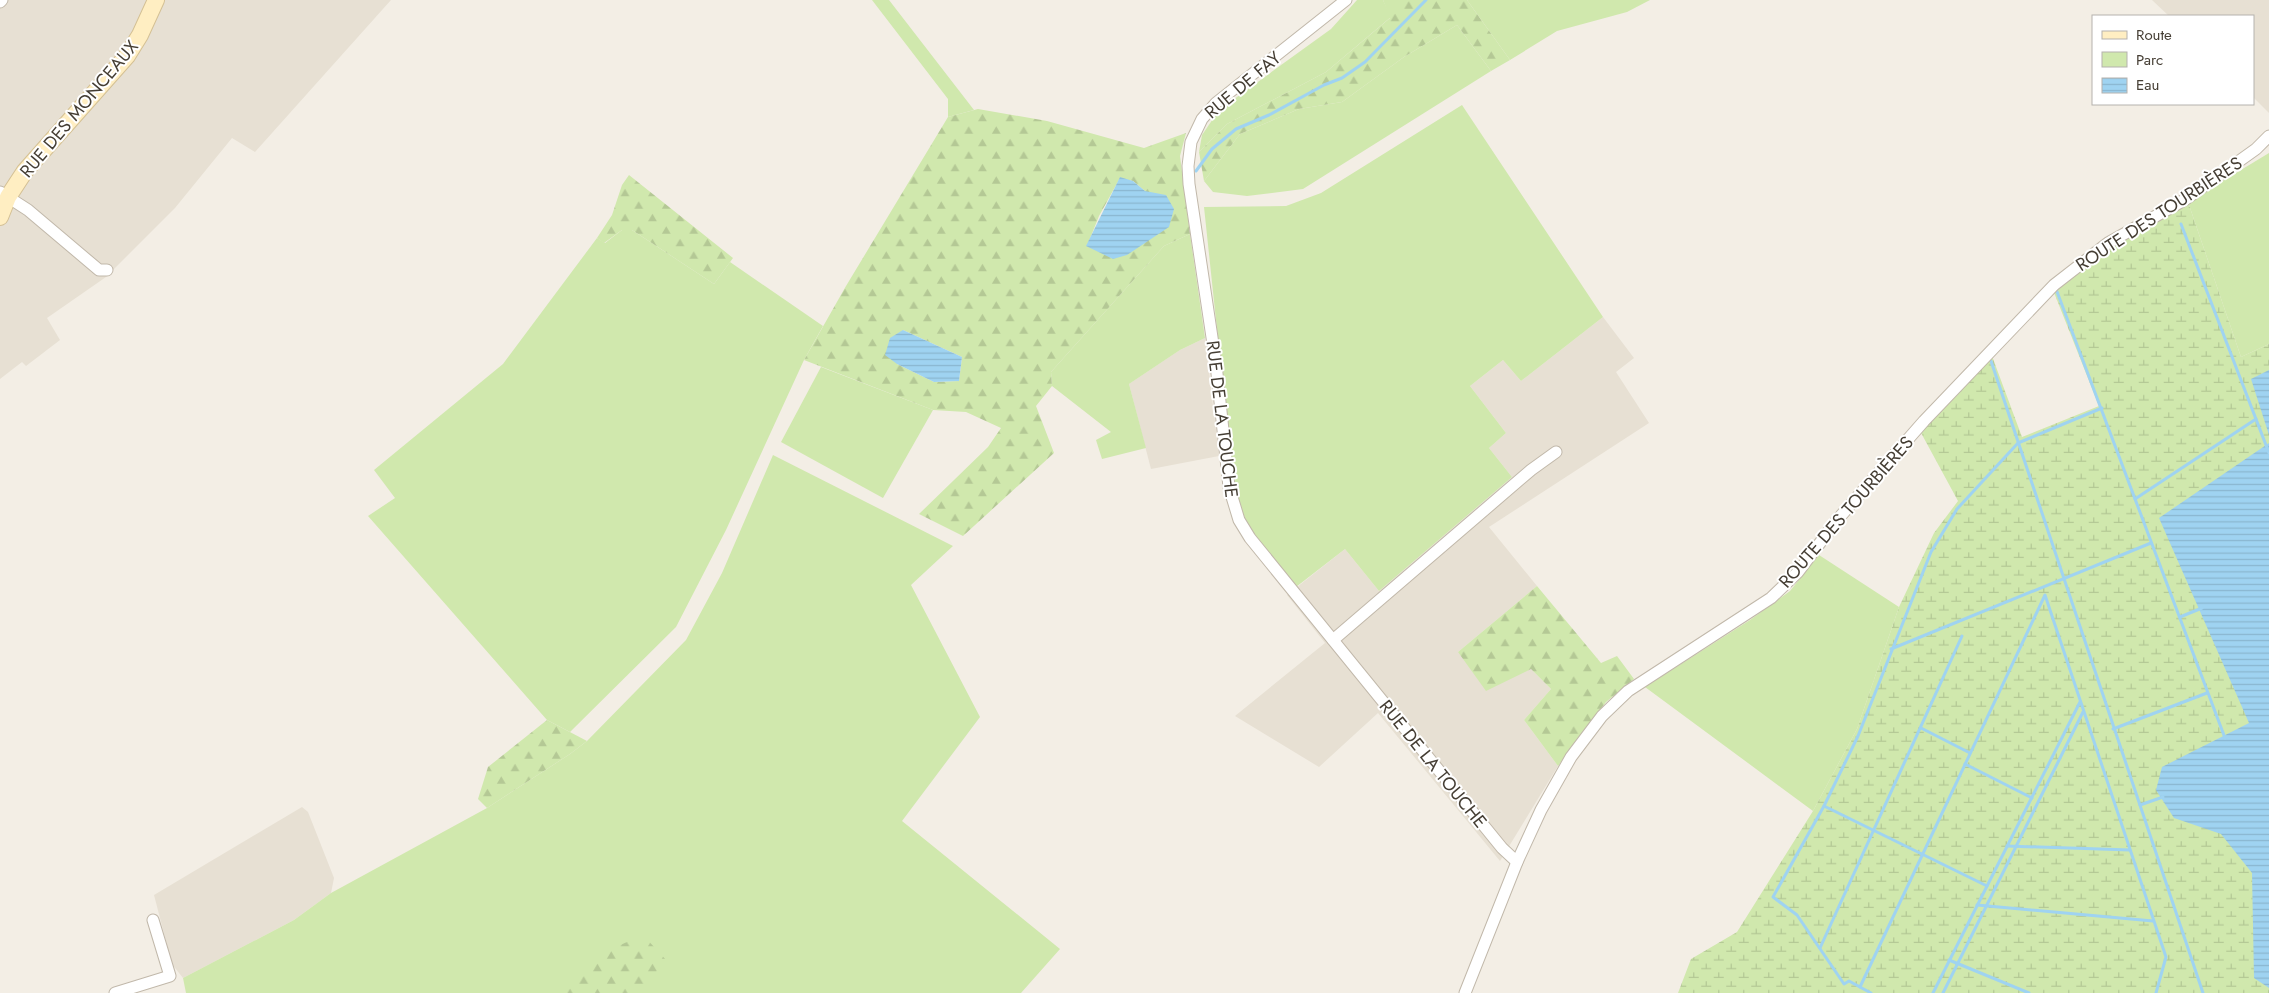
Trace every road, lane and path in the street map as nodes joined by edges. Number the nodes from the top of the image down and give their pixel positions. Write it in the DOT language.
graph roads {
  1 [pos="156,0"];
  2 [pos="1346,0"];
  3 [pos="2269,136"];
  4 [pos="4,195"];
  5 [pos="1190,196"];
  6 [pos="0,217"];
  7 [pos="107,270"];
  8 [pos="1556,452"];
  9 [pos="1333,640"];
  10 [pos="1516,862"];
  11 [pos="153,920"];
  12 [pos="115,993"];
  13 [pos="1465,993"];
  1 -- 4 [label="main road, RUE DES MONCEAUX"];
  2 -- 5 [label="street, RUE DE FAY"];
  3 -- 10 [label="street, ROUTE DES TOURBIÈRES"];
  4 -- 6 [label="main road, RUE DES MONCEAUX"];
  4 -- 7 [label="street"];
  5 -- 9 [label="street, RUE DE LA TOUCHE"];
  8 -- 9 [label="street"];
  9 -- 10 [label="street, RUE DE LA TOUCHE"];
  10 -- 13 [label="street, ROUTE DES TOURBIÈRES"];
  11 -- 12 [label="street"];
}
